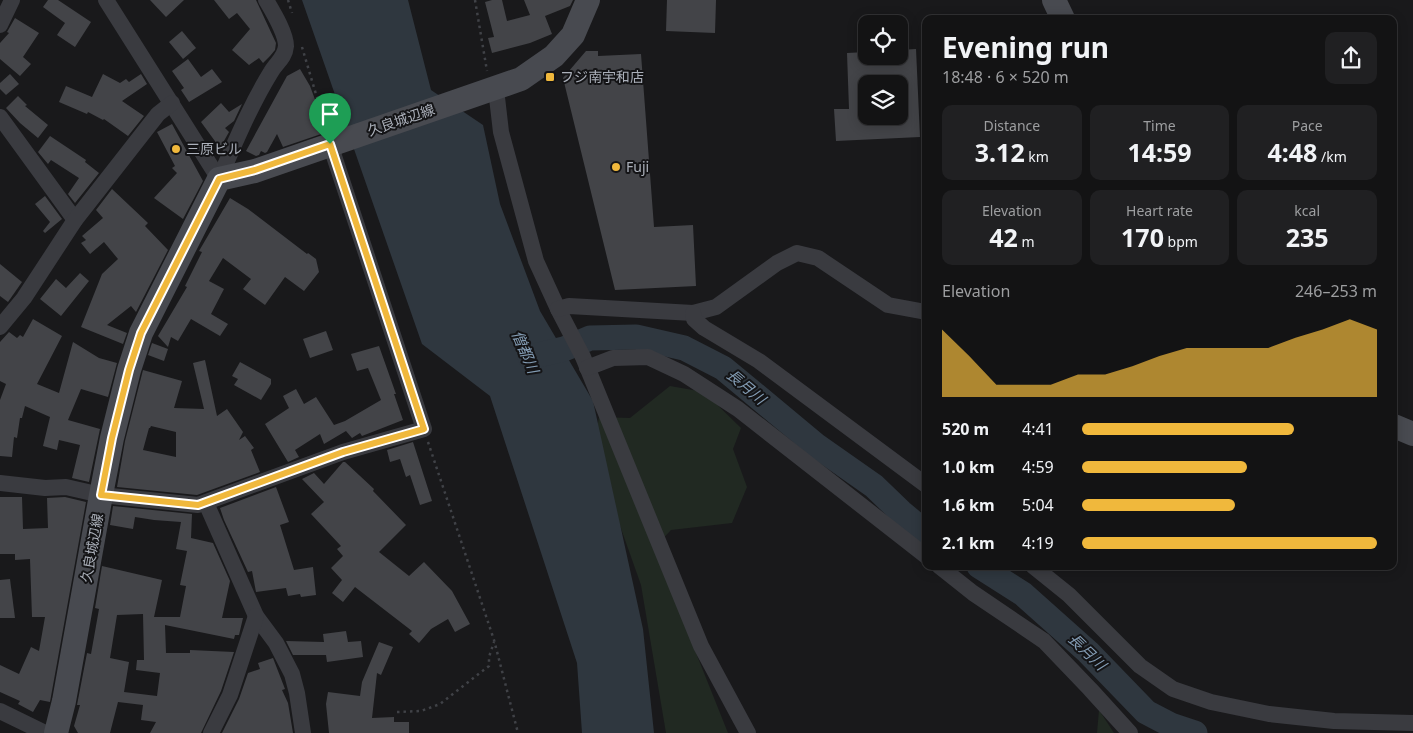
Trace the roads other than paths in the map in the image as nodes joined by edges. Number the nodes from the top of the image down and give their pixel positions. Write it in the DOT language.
graph roads {
  1 [pos="12,0"];
  2 [pos="106,0"];
  3 [pos="266,0"];
  4 [pos="588,0"];
  5 [pos="1054,0"];
  6 [pos="1061,15"];
  7 [pos="0,25"];
  8 [pos="490,90"];
  9 [pos="172,103"];
  10 [pos="0,116"];
  11 [pos="335,142"];
  12 [pos="219,179"];
  13 [pos="75,220"];
  14 [pos="922,311"];
  15 [pos="560,313"];
  16 [pos="693,313"];
  17 [pos="0,327"];
  18 [pos="585,363"];
  19 [pos="1397,427"];
  20 [pos="1413,434"];
  21 [pos="922,482"];
  22 [pos="0,483"];
  23 [pos="101,495"];
  24 [pos="206,503"];
  25 [pos="922,553"];
  26 [pos="944,570"];
  27 [pos="1038,570"];
  28 [pos="256,616"];
  29 [pos="0,711"];
  30 [pos="1413,723"];
  31 [pos="45,733"];
  32 [pos="56,733"];
  33 [pos="211,733"];
  34 [pos="303,733"];
  35 [pos="748,733"];
  36 [pos="1130,733"];
  1 -- 7 [label="street"];
  2 -- 9 [label="street"];
  3 -- 12 [label="street"];
  4 -- 8 [label="main road, 久良城辺線"];
  5 -- 6 [label="main road"];
  8 -- 11 [label="main road, 久良城辺線"];
  8 -- 15 [label="street"];
  9 -- 12 [label="street"];
  9 -- 13 [label="street"];
  10 -- 13 [label="street"];
  11 -- 12 [label="main road, 久良城辺線"];
  11 -- 24 [label="street"];
  12 -- 23 [label="main road, 久良城辺線"];
  13 -- 17 [label="street"];
  14 -- 16 [label="street"];
  15 -- 16 [label="street"];
  15 -- 18 [label="street"];
  16 -- 21 [label="street"];
  18 -- 25 [label="street"];
  18 -- 35 [label="street"];
  19 -- 20 [label="main road"];
  22 -- 23 [label="street"];
  23 -- 24 [label="street"];
  23 -- 32 [label="main road, 久良城辺線"];
  24 -- 28 [label="street"];
  26 -- 36 [label="street"];
  27 -- 30 [label="street"];
  28 -- 33 [label="street"];
  28 -- 34 [label="street"];
  29 -- 31 [label="street"];
}
